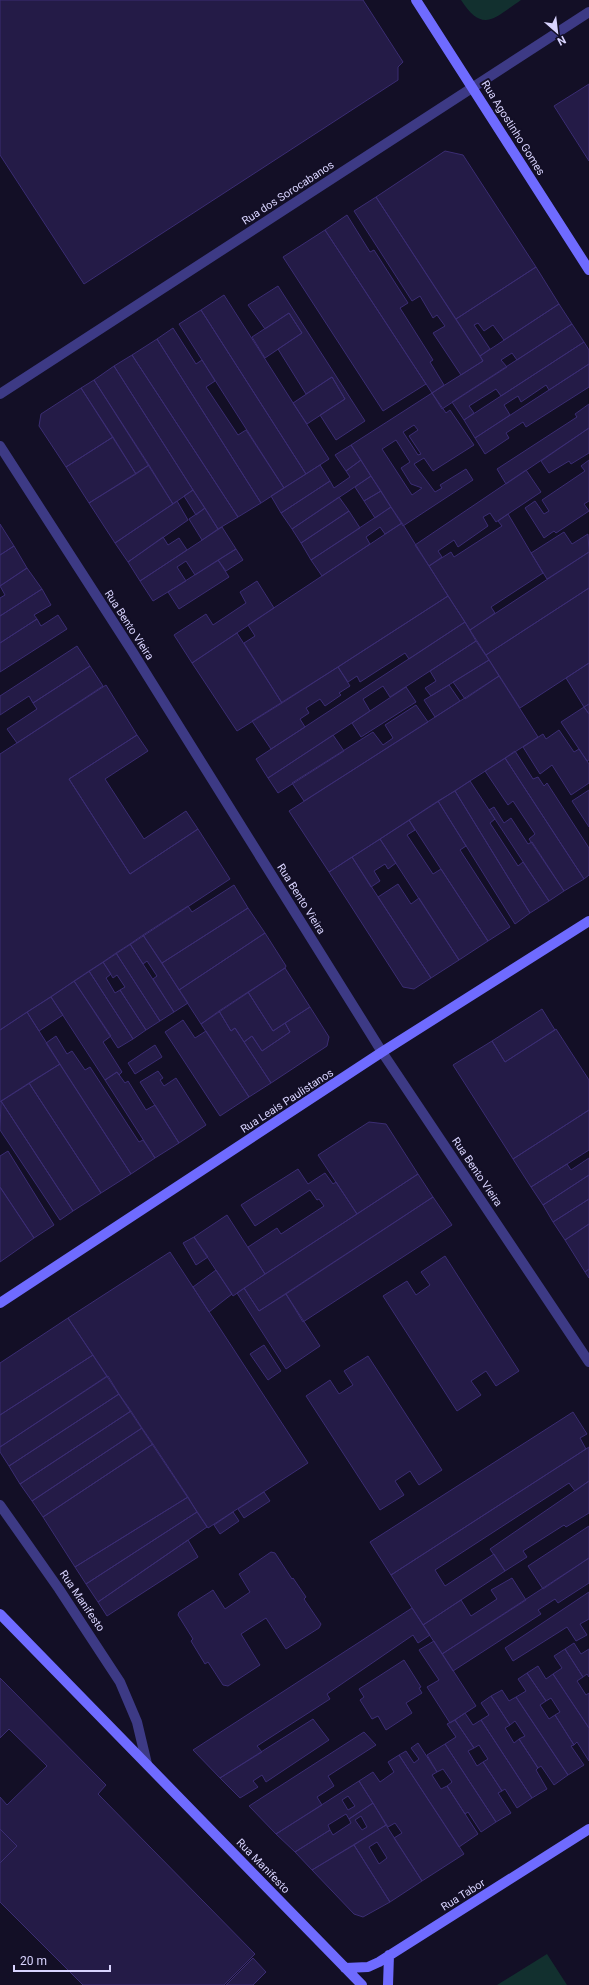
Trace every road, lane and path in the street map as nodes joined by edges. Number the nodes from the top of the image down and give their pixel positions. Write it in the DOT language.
graph roads {
  1 [pos="416,0"];
  2 [pos="589,12"];
  3 [pos="473,87"];
  4 [pos="589,270"];
  5 [pos="0,394"];
  6 [pos="0,446"];
  7 [pos="589,921"];
  8 [pos="382,1052"];
  9 [pos="0,1303"];
  10 [pos="589,1362"];
  11 [pos="0,1505"];
  12 [pos="0,1614"];
  13 [pos="147,1764"];
  14 [pos="589,1830"];
  15 [pos="389,1955"];
  16 [pos="345,1968"];
  17 [pos="362,1985"];
  18 [pos="388,1985"];
  1 -- 3 [label="main road, Rua Agostinho Gomes"];
  2 -- 3 [label="street, Rua dos Sorocabanos"];
  3 -- 4 [label="main road, Rua Agostinho Gomes"];
  3 -- 5 [label="street, Rua dos Sorocabanos"];
  6 -- 8 [label="street, Rua Bento Vieira"];
  7 -- 8 [label="main road, Rua Leais Paulistanos"];
  8 -- 9 [label="main road, Rua Leais Paulistanos"];
  8 -- 10 [label="street, Rua Bento Vieira"];
  11 -- 13 [label="street, Rua Manifesto"];
  12 -- 13 [label="main road, Rua Manifesto"];
  13 -- 16 [label="main road, Rua Manifesto"];
  14 -- 15 [label="main road, Rua Tabor"];
  15 -- 16 [label="main road, Rua Tabor"];
  15 -- 18 [label="main road"];
  16 -- 17 [label="main road, Rua Manifesto"];
}
